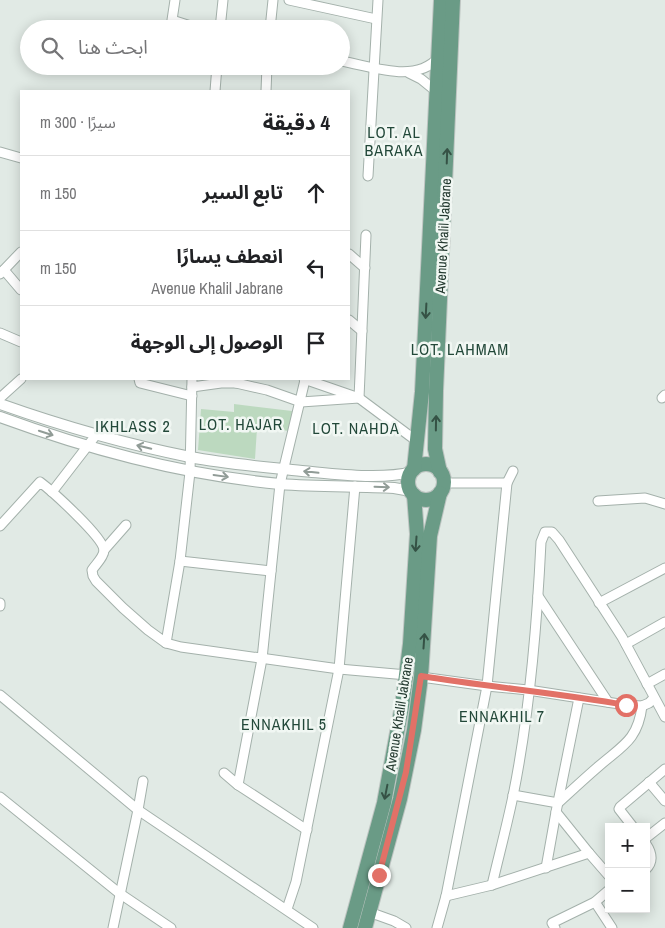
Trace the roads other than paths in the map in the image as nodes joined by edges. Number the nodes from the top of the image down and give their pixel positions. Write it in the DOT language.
graph roads {
  1 [pos="175,0"];
  2 [pos="223,0"];
  3 [pos="272,0"];
  4 [pos="289,0"];
  5 [pos="378,0"];
  6 [pos="441,0"];
  7 [pos="453,0"];
  8 [pos="172,20"];
  9 [pos="221,20"];
  10 [pos="271,20"];
  11 [pos="376,20"];
  12 [pos="438,58"];
  13 [pos="350,63"];
  14 [pos="373,67"];
  15 [pos="409,73"];
  16 [pos="216,75"];
  17 [pos="267,75"];
  18 [pos="215,90"];
  19 [pos="266,90"];
  20 [pos="437,92"];
  21 [pos="0,152"];
  22 [pos="20,158"];
  23 [pos="368,176"];
  24 [pos="366,235"];
  25 [pos="20,253"];
  26 [pos="350,255"];
  27 [pos="365,268"];
  28 [pos="2,272"];
  29 [pos="20,289"];
  30 [pos="350,321"];
  31 [pos="362,331"];
  32 [pos="0,333"];
  33 [pos="20,342"];
  34 [pos="20,380"];
  35 [pos="138,380"];
  36 [pos="304,380"];
  37 [pos="307,380"];
  38 [pos="236,381"];
  39 [pos="192,387"];
  40 [pos="0,398"];
  41 [pos="359,398"];
  42 [pos="300,402"];
  43 [pos="0,404"];
  44 [pos="0,417"];
  45 [pos="96,435"];
  46 [pos="418,442"];
  47 [pos="89,446"];
  48 [pos="191,457"];
  49 [pos="284,469"];
  50 [pos="413,470"];
  51 [pos="513,471"];
  52 [pos="190,472"];
  53 [pos="441,483"];
  54 [pos="507,483"];
  55 [pos="280,484"];
  56 [pos="355,486"];
  57 [pos="52,492"];
  58 [pos="412,493"];
  59 [pos="598,501"];
  60 [pos="665,504"];
  61 [pos="126,525"];
  62 [pos="0,526"];
  63 [pos="104,550"];
  64 [pos="180,561"];
  65 [pos="665,568"];
  66 [pos="271,571"];
  67 [pos="538,595"];
  68 [pos="599,603"];
  69 [pos="665,622"];
  70 [pos="166,642"];
  71 [pos="626,644"];
  72 [pos="262,658"];
  73 [pos="339,670"];
  74 [pos="665,674"];
  75 [pos="407,675"];
  76 [pos="421,676"];
  77 [pos="648,684"];
  78 [pos="487,686"];
  79 [pos="528,690"];
  80 [pos="0,695"];
  81 [pos="579,698"];
  82 [pos="654,698"];
  83 [pos="608,702"];
  84 [pos="642,706"];
  85 [pos="665,717"];
  86 [pos="665,769"];
  87 [pos="224,774"];
  88 [pos="143,781"];
  89 [pos="649,782"];
  90 [pos="238,785"];
  91 [pos="513,795"];
  92 [pos="0,797"];
  93 [pos="665,802"];
  94 [pos="557,807"];
  95 [pos="138,810"];
  96 [pos="630,823"];
  97 [pos="665,823"];
  98 [pos="307,830"];
  99 [pos="650,835"];
  100 [pos="589,854"];
  101 [pos="546,868"];
  102 [pos="605,872"];
  103 [pos="492,885"];
  104 [pos="119,893"];
  105 [pos="605,893"];
  106 [pos="446,896"];
  107 [pos="595,902"];
  108 [pos="287,909"];
  109 [pos="369,912"];
  110 [pos="112,928"];
  111 [pos="170,928"];
  112 [pos="313,928"];
  113 [pos="350,928"];
  114 [pos="365,928"];
  115 [pos="406,928"];
  116 [pos="437,928"];
  117 [pos="555,928"];
  118 [pos="612,928"];
  1 -- 8 [label="street"];
  2 -- 9 [label="street"];
  3 -- 10 [label="street"];
  4 -- 11 [label="street"];
  5 -- 11 [label="street"];
  6 -- 12 [label="main road, Avenue Khalil Jabrane"];
  53 -- 7 [label="main road, Avenue Khalil Jabrane, one-way"];
  11 -- 14 [label="street"];
  12 -- 15 [label="street"];
  12 -- 20 [label="main road, Avenue Khalil Jabrane"];
  13 -- 14 [label="street"];
  14 -- 15 [label="street"];
  14 -- 23 [label="street"];
  15 -- 20 [label="street"];
  16 -- 18 [label="street"];
  17 -- 19 [label="street"];
  20 -- 46 [label="main road, Avenue Khalil Jabrane, one-way"];
  21 -- 22 [label="street"];
  24 -- 27 [label="street"];
  25 -- 28 [label="street"];
  26 -- 27 [label="street"];
  27 -- 31 [label="street"];
  28 -- 29 [label="street"];
  30 -- 31 [label="street"];
  31 -- 41 [label="street"];
  32 -- 33 [label="street"];
  34 -- 40 [label="street"];
  35 -- 39 [label="street"];
  36 -- 42 [label="street"];
  37 -- 41 [label="street"];
  38 -- 39 [label="street"];
  38 -- 42 [label="street"];
  39 -- 48 [label="street"];
  41 -- 42 [label="street"];
  41 -- 46 [label="street"];
  42 -- 49 [label="street"];
  43 -- 45 [label="street"];
  44 -- 47 [label="street, one-way"];
  45 -- 47 [label="street"];
  48 -- 45 [label="street, one-way"];
  46 -- 50 [label="main road, Avenue Khalil Jabrane"];
  47 -- 52 [label="street"];
  47 -- 57 [label="street"];
  48 -- 49 [label="street"];
  48 -- 52 [label="street"];
  50 -- 49 [label="street, one-way"];
  49 -- 55 [label="street"];
  50 -- 53 [label="main road"];
  50 -- 58 [label="main road"];
  51 -- 54 [label="street"];
  52 -- 55 [label="street, one-way"];
  52 -- 64 [label="street"];
  53 -- 54 [label="street"];
  53 -- 58 [label="main road"];
  76 -- 53 [label="main road, Avenue Khalil Jabrane, one-way"];
  54 -- 78 [label="street"];
  55 -- 56 [label="street"];
  55 -- 66 [label="street"];
  56 -- 58 [label="street, one-way"];
  56 -- 73 [label="street"];
  57 -- 62 [label="street"];
  57 -- 63 [label="street"];
  58 -- 75 [label="main road, Avenue Khalil Jabrane, one-way"];
  59 -- 60 [label="street"];
  61 -- 63 [label="street"];
  63 -- 70 [label="street"];
  64 -- 66 [label="street"];
  64 -- 70 [label="street"];
  65 -- 68 [label="street"];
  66 -- 72 [label="street"];
  67 -- 68 [label="street"];
  67 -- 79 [label="street"];
  67 -- 83 [label="street"];
  68 -- 71 [label="street"];
  69 -- 71 [label="street"];
  70 -- 72 [label="street"];
  71 -- 77 [label="street"];
  72 -- 73 [label="street"];
  72 -- 90 [label="street"];
  73 -- 75 [label="street"];
  73 -- 98 [label="street"];
  74 -- 77 [label="street"];
  75 -- 113 [label="main road, Avenue Khalil Jabrane, one-way"];
  76 -- 78 [label="street"];
  76 -- 109 [label="main road, Avenue Khalil Jabrane"];
  77 -- 82 [label="street"];
  78 -- 79 [label="street"];
  78 -- 106 [label="street"];
  79 -- 81 [label="street"];
  79 -- 91 [label="street"];
  80 -- 95 [label="street"];
  81 -- 83 [label="street"];
  81 -- 94 [label="street"];
  82 -- 84 [label="street"];
  82 -- 85 [label="street"];
  83 -- 84 [label="street"];
  84 -- 94 [label="street"];
  86 -- 89 [label="street"];
  87 -- 90 [label="street"];
  88 -- 95 [label="street"];
  89 -- 93 [label="street"];
  89 -- 96 [label="street"];
  90 -- 98 [label="street"];
  91 -- 94 [label="street"];
  91 -- 103 [label="street"];
  92 -- 104 [label="street"];
  94 -- 100 [label="street"];
  94 -- 101 [label="street"];
  95 -- 104 [label="street"];
  95 -- 108 [label="street"];
  97 -- 99 [label="street"];
  98 -- 108 [label="street"];
  100 -- 101 [label="street"];
  100 -- 102 [label="street"];
  101 -- 103 [label="street"];
  103 -- 106 [label="street"];
  104 -- 110 [label="street"];
  104 -- 111 [label="street"];
  105 -- 107 [label="street"];
  106 -- 116 [label="street"];
  107 -- 117 [label="street"];
  107 -- 118 [label="street"];
  108 -- 112 [label="street"];
  109 -- 114 [label="main road, Avenue Khalil Jabrane"];
  109 -- 115 [label="street"];
}
